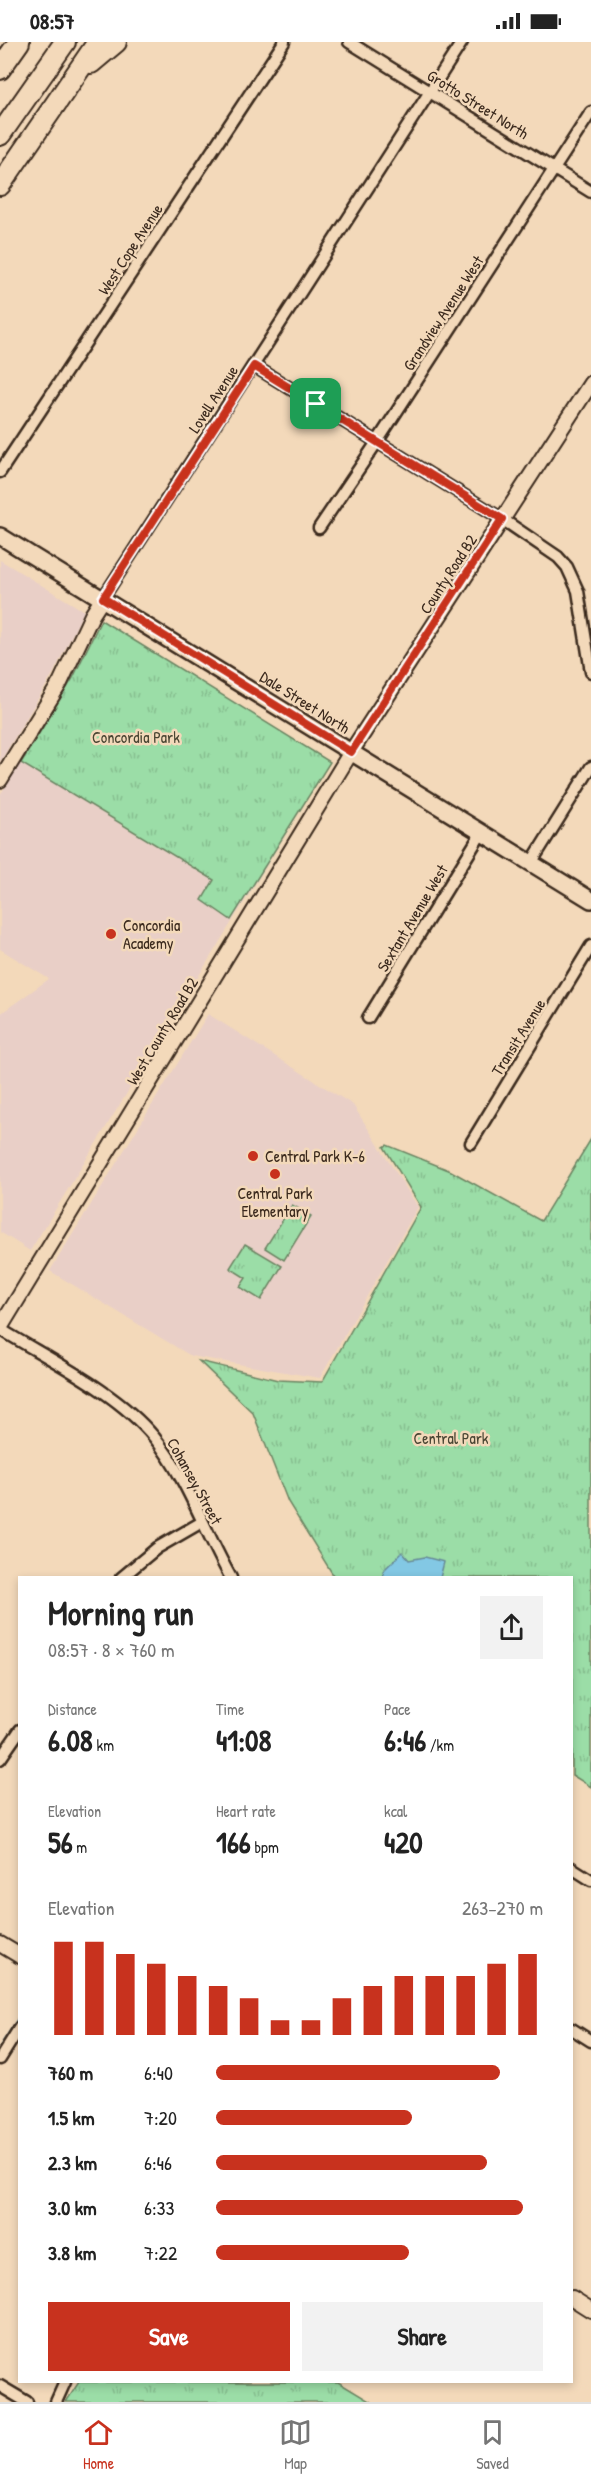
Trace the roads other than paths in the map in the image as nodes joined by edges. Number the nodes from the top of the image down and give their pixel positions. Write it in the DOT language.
graph roads {
  1 [pos="19,42"];
  2 [pos="65,42"];
  3 [pos="98,42"];
  4 [pos="116,42"];
  5 [pos="284,42"];
  6 [pos="349,42"];
  7 [pos="462,42"];
  8 [pos="0,69"];
  9 [pos="74,75"];
  10 [pos="430,92"];
  11 [pos="591,112"];
  12 [pos="0,135"];
  13 [pos="555,169"];
  14 [pos="0,185"];
  15 [pos="591,192"];
  16 [pos="254,366"];
  17 [pos="591,383"];
  18 [pos="377,442"];
  19 [pos="0,472"];
  20 [pos="502,519"];
  21 [pos="319,528"];
  22 [pos="0,536"];
  23 [pos="103,598"];
  24 [pos="591,672"];
  25 [pos="351,752"];
  26 [pos="591,767"];
  27 [pos="0,780"];
  28 [pos="482,832"];
  29 [pos="531,863"];
  30 [pos="591,900"];
  31 [pos="591,946"];
  32 [pos="368,1018"];
  33 [pos="471,1143"];
  34 [pos="0,1329"];
  35 [pos="202,1522"];
  36 [pos="123,1576"];
  37 [pos="230,1576"];
  38 [pos="18,1733"];
  39 [pos="0,1759"];
  40 [pos="573,1869"];
  41 [pos="591,1880"];
  42 [pos="0,1944"];
  43 [pos="18,1955"];
  44 [pos="18,2030"];
  45 [pos="573,2030"];
  46 [pos="591,2041"];
  47 [pos="0,2058"];
  48 [pos="573,2299"];
  49 [pos="591,2310"];
  50 [pos="65,2383"];
  51 [pos="0,2386"];
  52 [pos="27,2402"];
  53 [pos="56,2402"];
  1 -- 8 [label="highway"];
  2 -- 12 [label="highway"];
  3 -- 9 [label="highway"];
  4 -- 9 [label="highway"];
  5 -- 19 [label="street, West Cope Avenue"];
  6 -- 10 [label="street, Grotto Street North"];
  7 -- 10 [label="street, Lovell Avenue"];
  9 -- 14 [label="highway"];
  10 -- 13 [label="street, Grotto Street North"];
  10 -- 16 [label="street, Lovell Avenue"];
  11 -- 13 [label="street, Grandview Avenue West"];
  13 -- 15 [label="street, Grotto Street North"];
  13 -- 18 [label="street, Grandview Avenue West"];
  16 -- 18 [label="street"];
  16 -- 23 [label="street, Lovell Avenue"];
  17 -- 20 [label="street, County Road B2"];
  18 -- 20 [label="street"];
  18 -- 21 [label="street, Grandview Avenue West"];
  20 -- 24 [label="street"];
  20 -- 25 [label="street, County Road B2"];
  22 -- 23 [label="main road, Dale Street North"];
  23 -- 25 [label="main road, Dale Street North"];
  23 -- 27 [label="street, Lovell Avenue"];
  25 -- 28 [label="main road, Dale Street North"];
  25 -- 34 [label="street, West County Road B2"];
  26 -- 29 [label="street"];
  28 -- 29 [label="main road, Dale Street North"];
  28 -- 32 [label="street, Sextant Avenue West"];
  29 -- 30 [label="main road, Dale Street North"];
  31 -- 33 [label="street, Transit Avenue"];
  34 -- 35 [label="street, Cohansey Street"];
  35 -- 36 [label="street"];
  35 -- 37 [label="street, Cohansey Street"];
  38 -- 39 [label="street"];
  40 -- 41 [label="street"];
  42 -- 43 [label="street"];
  44 -- 47 [label="street"];
  45 -- 46 [label="street"];
  48 -- 49 [label="street"];
  50 -- 53 [label="street"];
  51 -- 52 [label="street"];
}
